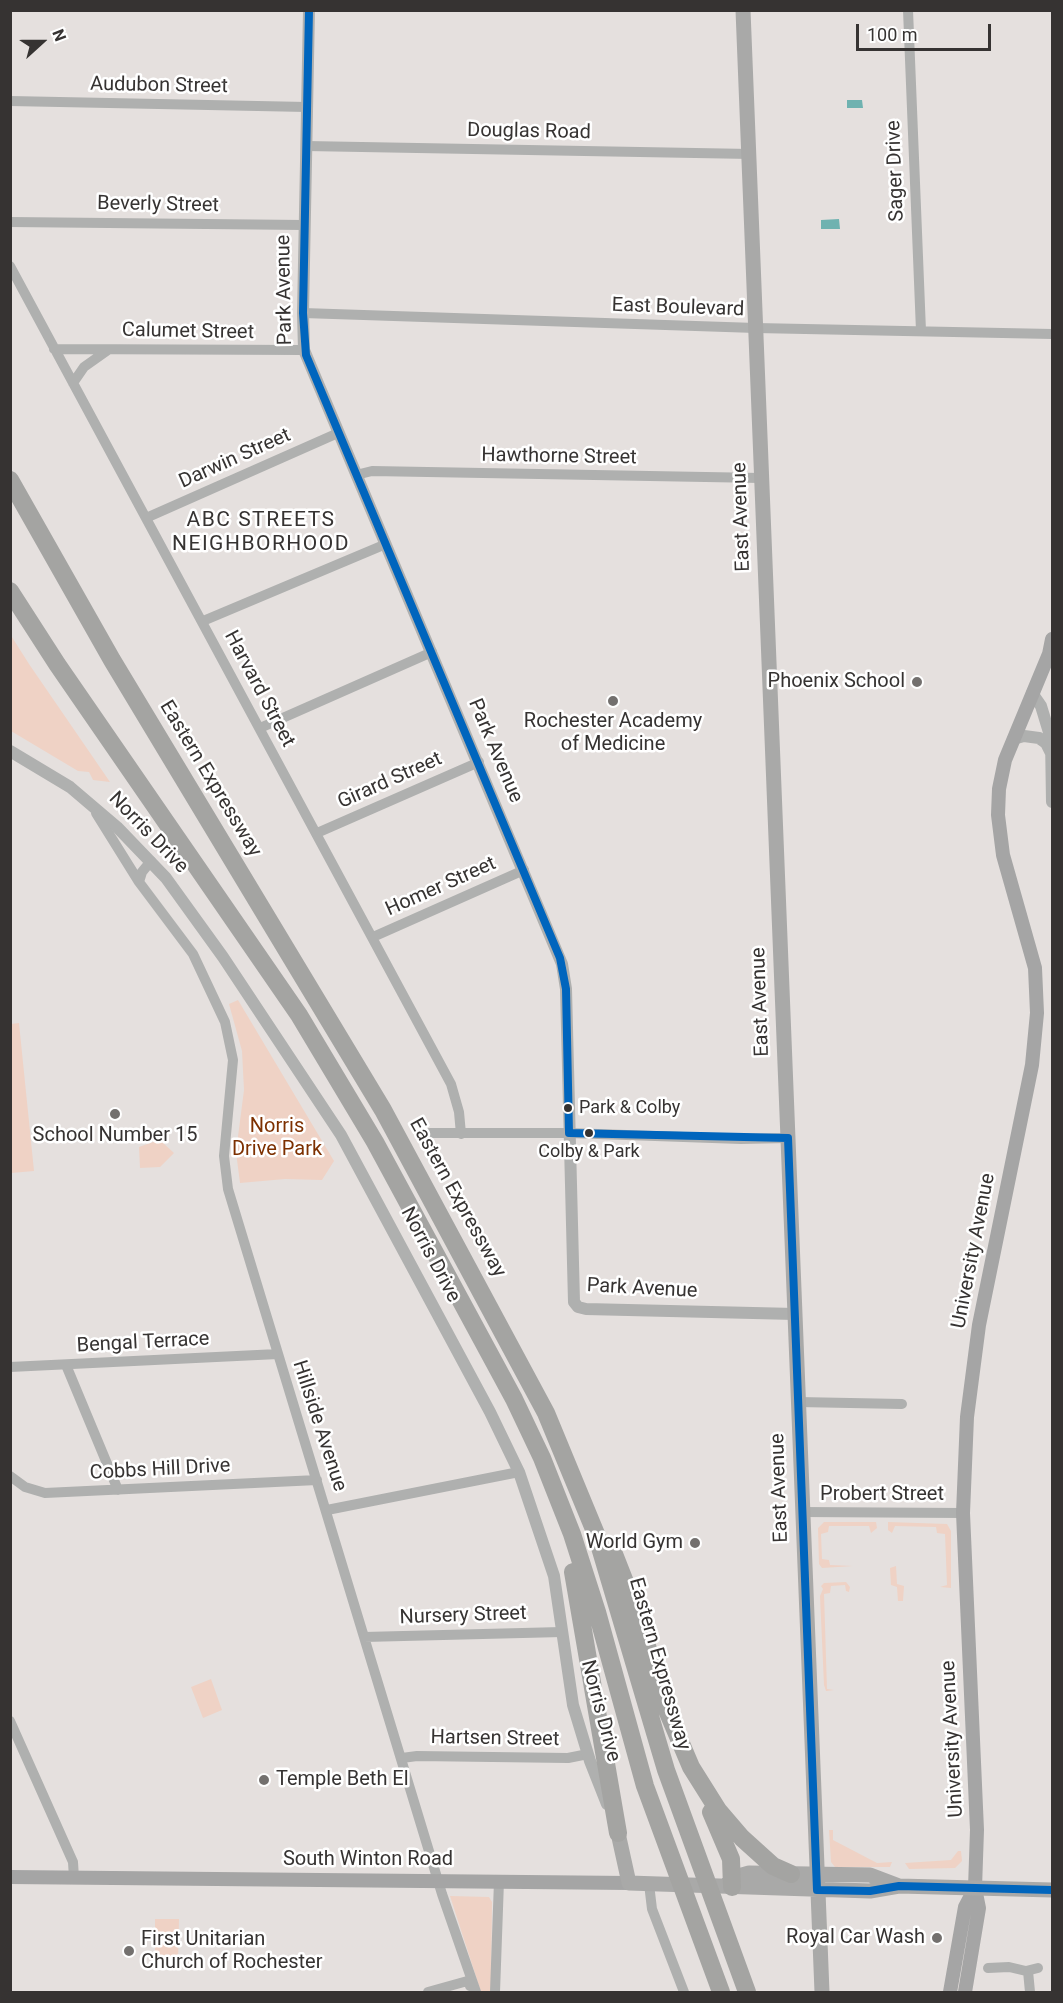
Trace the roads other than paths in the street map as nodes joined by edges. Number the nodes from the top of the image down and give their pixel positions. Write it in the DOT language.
graph roads {
  1 [pos="309,10"];
  2 [pos="744,10"];
  3 [pos="908,10"];
  4 [pos="10,101"];
  5 [pos="307,107"];
  6 [pos="306,146"];
  7 [pos="751,154"];
  8 [pos="10,222"];
  9 [pos="304,225"];
  10 [pos="10,266"];
  11 [pos="303,313"];
  12 [pos="756,328"];
  13 [pos="921,331"];
  14 [pos="1053,334"];
  15 [pos="54,349"];
  16 [pos="108,349"];
  17 [pos="304,350"];
  18 [pos="73,383"];
  19 [pos="338,433"];
  20 [pos="356,475"];
  21 [pos="761,478"];
  22 [pos="12,482"];
  23 [pos="146,518"];
  24 [pos="386,544"];
  25 [pos="10,591"];
  26 [pos="203,621"];
  27 [pos="1053,639"];
  28 [pos="432,652"];
  29 [pos="1032,693"];
  30 [pos="260,728"];
  31 [pos="1013,739"];
  32 [pos="10,751"];
  33 [pos="1052,755"];
  34 [pos="478,762"];
  35 [pos="1053,802"];
  36 [pos="89,803"];
  37 [pos="317,833"];
  38 [pos="151,861"];
  39 [pos="524,870"];
  40 [pos="139,882"];
  41 [pos="373,937"];
  42 [pos="430,1133"];
  43 [pos="570,1133"];
  44 [pos="461,1134"];
  45 [pos="788,1138"];
  46 [pos="795,1314"];
  47 [pos="278,1354"];
  48 [pos="66,1365"];
  49 [pos="10,1367"];
  50 [pos="798,1402"];
  51 [pos="902,1404"];
  52 [pos="560,1442"];
  53 [pos="519,1472"];
  54 [pos="10,1476"];
  55 [pos="317,1480"];
  56 [pos="554,1488"];
  57 [pos="118,1490"];
  58 [pos="327,1510"];
  59 [pos="802,1512"];
  60 [pos="963,1513"];
  61 [pos="562,1632"];
  62 [pos="364,1637"];
  63 [pos="10,1720"];
  64 [pos="588,1754"];
  65 [pos="402,1758"];
  66 [pos="688,1760"];
  67 [pos="618,1833"];
  68 [pos="791,1874"];
  69 [pos="817,1874"];
  70 [pos="10,1877"];
  71 [pos="74,1878"];
  72 [pos="439,1881"];
  73 [pos="499,1881"];
  74 [pos="629,1883"];
  75 [pos="730,1883"];
  76 [pos="652,1884"];
  77 [pos="899,1886"];
  78 [pos="975,1888"];
  79 [pos="818,1890"];
  80 [pos="1053,1890"];
  81 [pos="723,1923"];
  82 [pos="988,1968"];
  83 [pos="471,1980"];
  84 [pos="428,1992"];
  85 [pos="469,1992"];
  86 [pos="476,1992"];
  87 [pos="495,1992"];
  88 [pos="684,1992"];
  89 [pos="722,1992"];
  90 [pos="747,1992"];
  91 [pos="755,1992"];
  92 [pos="822,1992"];
  93 [pos="950,1992"];
  94 [pos="964,1992"];
  95 [pos="1030,1992"];
  1 -- 5 [label="street, Park Avenue"];
  2 -- 7 [label="main road, East Avenue"];
  3 -- 13 [label="street, Sager Drive"];
  4 -- 5 [label="street, Audubon Street"];
  5 -- 6 [label="street, Park Avenue"];
  6 -- 7 [label="street, Douglas Road"];
  6 -- 9 [label="street, Park Avenue"];
  7 -- 12 [label="main road, East Avenue"];
  8 -- 9 [label="street, Beverly Street"];
  9 -- 11 [label="street, Park Avenue"];
  10 -- 15 [label="street, Harvard Street"];
  11 -- 12 [label="street, East Boulevard"];
  11 -- 17 [label="street, Park Avenue"];
  12 -- 13 [label="street, East Boulevard"];
  12 -- 21 [label="main road, East Avenue"];
  13 -- 14 [label="street, East Boulevard"];
  15 -- 16 [label="street, Calumet Street"];
  15 -- 18 [label="street, Harvard Street"];
  16 -- 17 [label="street, Calumet Street"];
  16 -- 18 [label="street, Calumet Street"];
  17 -- 19 [label="street, Park Avenue"];
  18 -- 23 [label="street, Harvard Street"];
  19 -- 20 [label="street, Park Avenue"];
  19 -- 23 [label="street, Darwin Street"];
  20 -- 21 [label="street, Hawthorne Street"];
  20 -- 24 [label="street, Park Avenue"];
  21 -- 45 [label="main road, East Avenue"];
  22 -- 52 [label="highway, Eastern Expressway"];
  23 -- 26 [label="street, Harvard Street"];
  24 -- 26 [label="street"];
  24 -- 28 [label="street, Park Avenue"];
  25 -- 56 [label="highway"];
  26 -- 30 [label="street, Harvard Street"];
  27 -- 29 [label="main road, University Avenue"];
  28 -- 30 [label="street"];
  28 -- 34 [label="street, Park Avenue"];
  29 -- 31 [label="main road, University Avenue"];
  29 -- 33 [label="street"];
  30 -- 37 [label="street, Harvard Street"];
  31 -- 33 [label="street"];
  31 -- 60 [label="main road, University Avenue"];
  32 -- 36 [label="street, Norris Drive"];
  33 -- 35 [label="street"];
  34 -- 37 [label="street, Girard Street"];
  34 -- 39 [label="street, Park Avenue"];
  36 -- 38 [label="street, Norris Drive"];
  36 -- 40 [label="street, Hillside Avenue"];
  37 -- 41 [label="street, Harvard Street"];
  38 -- 40 [label="street"];
  38 -- 53 [label="street, Norris Drive"];
  39 -- 41 [label="street, Homer Street"];
  39 -- 43 [label="street, Park Avenue"];
  40 -- 47 [label="street, Hillside Avenue"];
  41 -- 44 [label="street, Harvard Street"];
  42 -- 44 [label="street"];
  43 -- 44 [label="street"];
  43 -- 45 [label="street"];
  43 -- 46 [label="street, Park Avenue"];
  45 -- 46 [label="main road, East Avenue"];
  46 -- 50 [label="main road, East Avenue"];
  47 -- 48 [label="street, Bengal Terrace"];
  47 -- 55 [label="street, Hillside Avenue"];
  48 -- 49 [label="street, Bengal Terrace"];
  48 -- 57 [label="street"];
  50 -- 51 [label="street"];
  50 -- 59 [label="main road, East Avenue"];
  52 -- 66 [label="highway"];
  52 -- 81 [label="highway, Eastern Expressway"];
  53 -- 58 [label="street"];
  53 -- 61 [label="street, Norris Drive"];
  54 -- 57 [label="street, Cobbs Hill Drive"];
  55 -- 57 [label="street, Cobbs Hill Drive"];
  55 -- 58 [label="street, Hillside Avenue"];
  56 -- 67 [label="highway"];
  56 -- 89 [label="highway"];
  58 -- 62 [label="street, Hillside Avenue"];
  59 -- 60 [label="street, Probert Street"];
  59 -- 69 [label="main road, East Avenue"];
  60 -- 78 [label="main road, University Avenue"];
  61 -- 62 [label="street, Nursery Street"];
  61 -- 64 [label="street, Norris Drive"];
  62 -- 65 [label="street, Hillside Avenue"];
  63 -- 71 [label="street"];
  64 -- 65 [label="street, Hartsen Street"];
  64 -- 67 [label="street, Norris Drive"];
  65 -- 72 [label="street, Hillside Avenue"];
  66 -- 68 [label="highway"];
  66 -- 75 [label="highway"];
  67 -- 74 [label="main road, Norris Drive"];
  68 -- 69 [label="main road, South Winton Road"];
  68 -- 75 [label="main road, South Winton Road"];
  69 -- 77 [label="main road, South Winton Road"];
  69 -- 79 [label="main road, East Avenue"];
  70 -- 71 [label="main road, South Winton Road"];
  71 -- 72 [label="main road, South Winton Road"];
  72 -- 73 [label="main road, South Winton Road"];
  72 -- 83 [label="street, Hillside Avenue"];
  73 -- 74 [label="main road, South Winton Road"];
  73 -- 87 [label="street"];
  74 -- 76 [label="main road, South Winton Road"];
  75 -- 76 [label="main road, South Winton Road"];
  75 -- 79 [label="main road, South Winton Road"];
  76 -- 88 [label="street"];
  77 -- 78 [label="main road, South Winton Road"];
  77 -- 79 [label="main road, South Winton Road"];
  78 -- 80 [label="main road, South Winton Road"];
  78 -- 93 [label="main road, University Avenue"];
  78 -- 94 [label="main road, University Avenue"];
  79 -- 92 [label="main road, East Avenue"];
  81 -- 90 [label="highway, Eastern Expressway"];
  81 -- 91 [label="highway"];
  82 -- 95 [label="street"];
  83 -- 84 [label="street"];
  83 -- 85 [label="street"];
  83 -- 86 [label="street, Hillside Avenue"];
}
